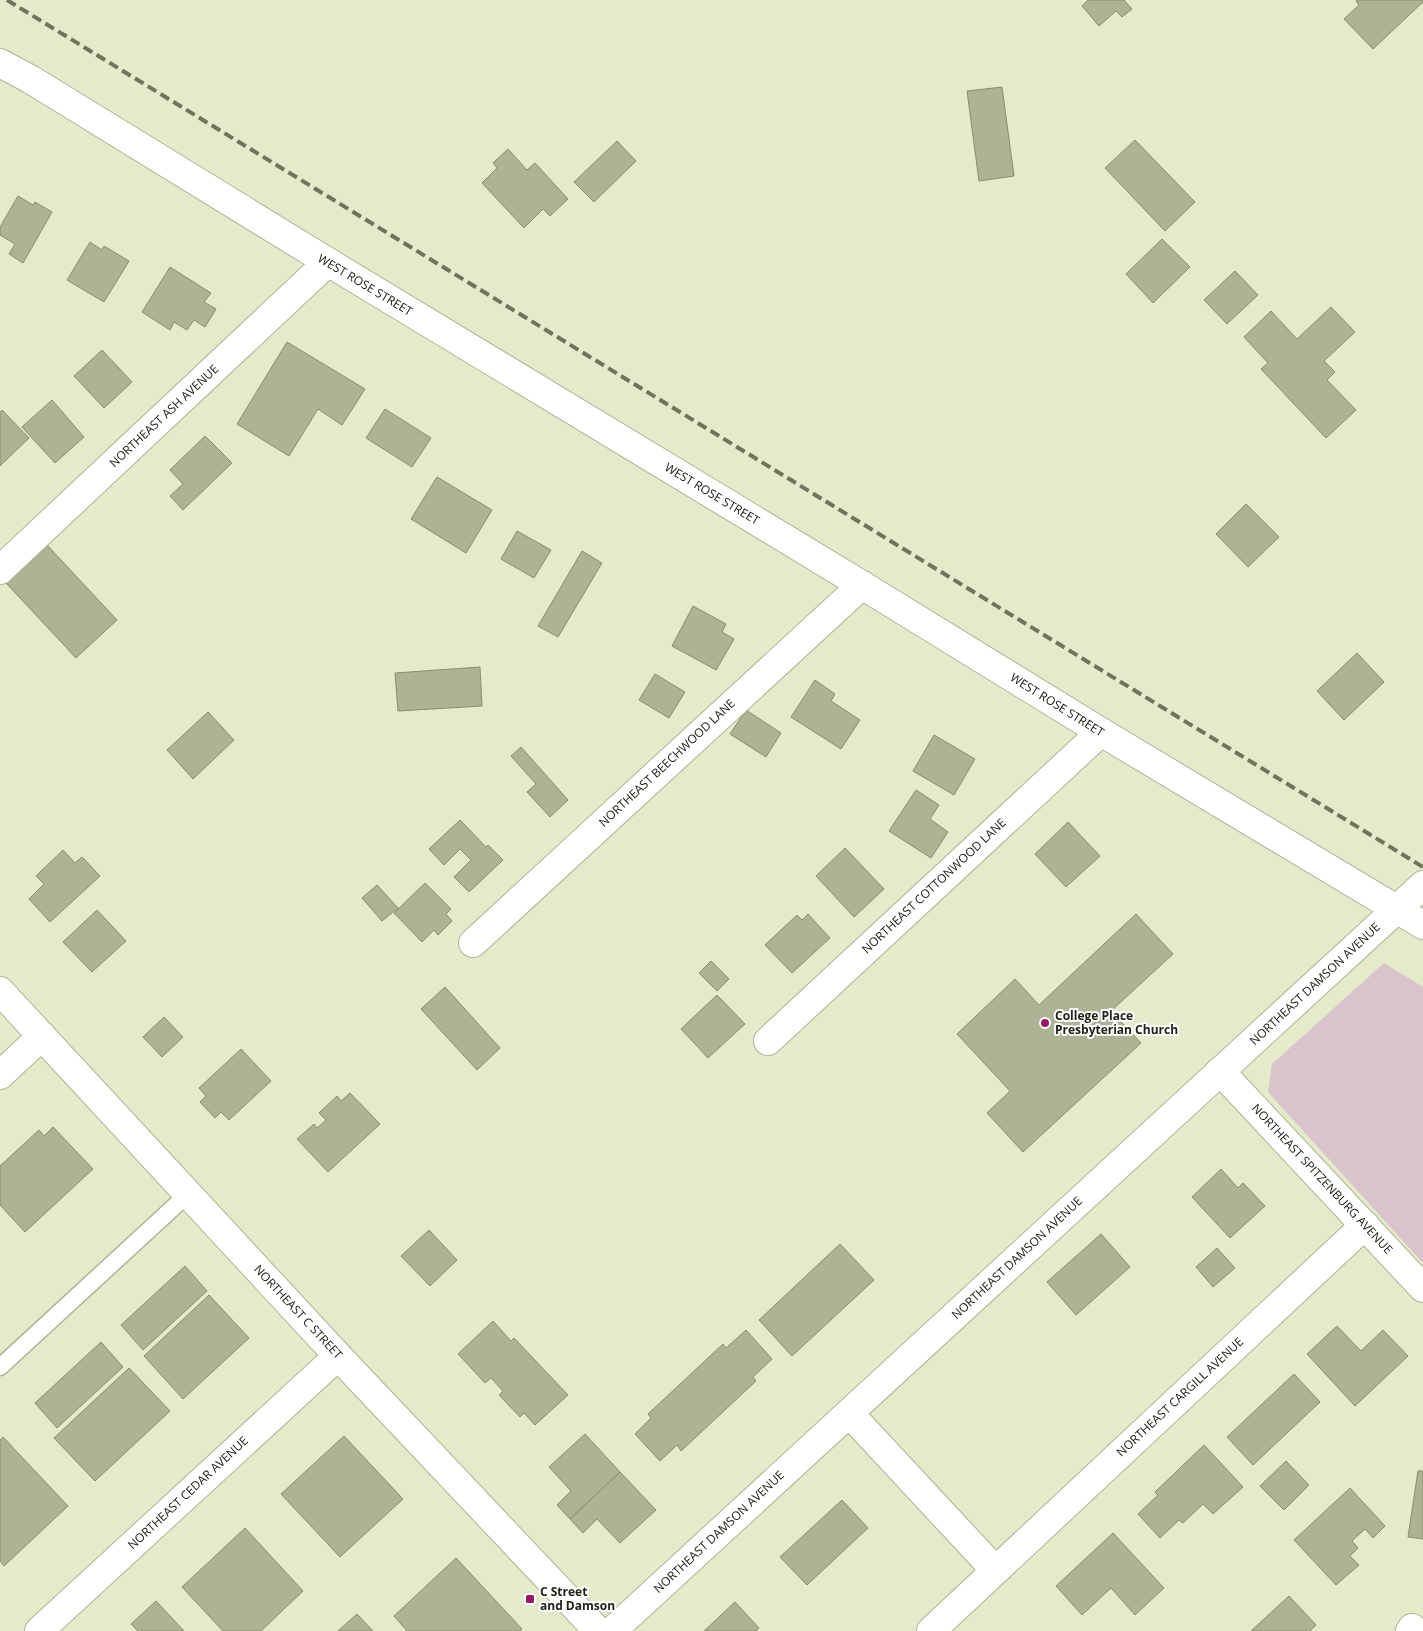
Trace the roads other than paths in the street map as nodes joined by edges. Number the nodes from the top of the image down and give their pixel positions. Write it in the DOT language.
graph roads {
  1 [pos="0,63"];
  2 [pos="328,262"];
  3 [pos="0,570"];
  4 [pos="862,584"];
  5 [pos="1100,732"];
  6 [pos="1423,885"];
  7 [pos="1397,908"];
  8 [pos="1423,925"];
  9 [pos="473,942"];
  10 [pos="0,991"];
  11 [pos="42,1036"];
  12 [pos="768,1041"];
  13 [pos="1220,1071"];
  14 [pos="0,1075"];
  15 [pos="188,1194"];
  16 [pos="1365,1224"];
  17 [pos="1423,1288"];
  18 [pos="338,1356"];
  19 [pos="0,1367"];
  20 [pos="849,1413"];
  21 [pos="995,1570"];
  22 [pos="39,1631"];
  23 [pos="598,1631"];
  24 [pos="612,1631"];
  25 [pos="932,1631"];
  1 -- 2 [label="street, WEST ROSE STREET"];
  2 -- 3 [label="street, NORTHEAST ASH AVENUE"];
  2 -- 4 [label="street, WEST ROSE STREET"];
  4 -- 5 [label="street, WEST ROSE STREET"];
  4 -- 9 [label="street, NORTHEAST BEECHWOOD LANE"];
  5 -- 7 [label="street, WEST ROSE STREET"];
  5 -- 12 [label="street, NORTHEAST COTTONWOOD LANE"];
  6 -- 7 [label="street, NORTHEAST DAMSON AVENUE"];
  7 -- 8 [label="street, WEST ROSE STREET"];
  7 -- 13 [label="street, NORTHEAST DAMSON AVENUE"];
  10 -- 11 [label="street, NORTHEAST C STREET"];
  11 -- 14 [label="street"];
  11 -- 15 [label="street, NORTHEAST C STREET"];
  13 -- 16 [label="street, NORTHEAST SPITZENBURG AVENUE"];
  13 -- 20 [label="street, NORTHEAST DAMSON AVENUE"];
  15 -- 18 [label="street, NORTHEAST C STREET"];
  15 -- 19 [label="lane"];
  16 -- 17 [label="street, NORTHEAST SPITZENBURG AVENUE"];
  16 -- 21 [label="street, NORTHEAST CARGILL AVENUE"];
  18 -- 22 [label="street, NORTHEAST CEDAR AVENUE"];
  18 -- 23 [label="street, NORTHEAST C STREET"];
  20 -- 21 [label="street"];
  20 -- 24 [label="street, NORTHEAST DAMSON AVENUE"];
  21 -- 25 [label="street, NORTHEAST CARGILL AVENUE"];
}
